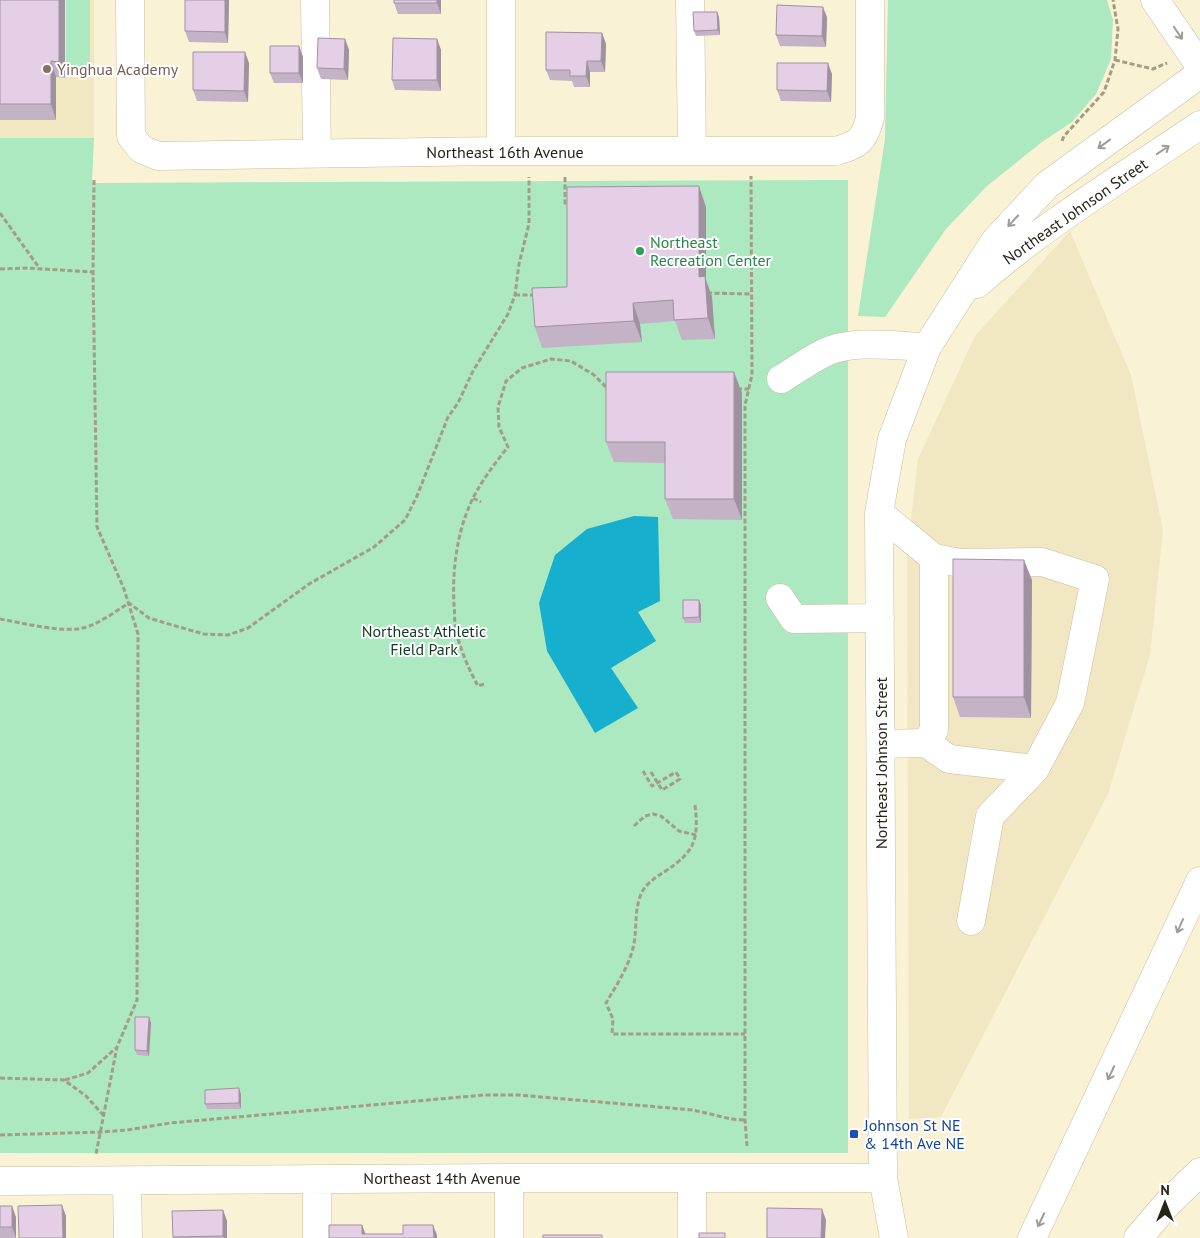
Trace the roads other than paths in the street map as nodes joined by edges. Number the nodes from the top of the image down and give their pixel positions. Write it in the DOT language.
graph roads {
  1 [pos="130,0"];
  2 [pos="315,0"];
  3 [pos="501,0"];
  4 [pos="690,0"];
  5 [pos="870,0"];
  6 [pos="1155,0"];
  7 [pos="1200,66"];
  8 [pos="1200,74"];
  9 [pos="1200,125"];
  10 [pos="692,150"];
  11 [pos="501,151"];
  12 [pos="317,153"];
  13 [pos="955,303"];
  14 [pos="927,347"];
  15 [pos="781,379"];
  16 [pos="879,513"];
  17 [pos="934,558"];
  18 [pos="780,598"];
  19 [pos="880,618"];
  20 [pos="926,743"];
  21 [pos="880,744"];
  22 [pos="1035,769"];
  23 [pos="1200,881"];
  24 [pos="971,921"];
  25 [pos="1200,1172"];
  26 [pos="509,1178"];
  27 [pos="692,1178"];
  28 [pos="883,1178"];
  29 [pos="317,1179"];
  30 [pos="0,1181"];
  31 [pos="127,1181"];
  32 [pos="128,1238"];
  33 [pos="317,1238"];
  34 [pos="508,1238"];
  35 [pos="692,1238"];
  36 [pos="894,1238"];
  37 [pos="1032,1238"];
  38 [pos="1138,1238"];
  1 -- 12 [label="main road, Northeast 16th Avenue"];
  2 -- 12 [label="main road"];
  3 -- 11 [label="main road"];
  4 -- 10 [label="main road"];
  5 -- 10 [label="main road, Northeast 16th Avenue"];
  6 -- 7 [label="main road, one-way"];
  8 -- 13 [label="main road, Northeast Johnson Street, one-way"];
  13 -- 9 [label="main road, Northeast Johnson Street, one-way"];
  10 -- 11 [label="main road, Northeast 16th Avenue"];
  11 -- 12 [label="main road, Northeast 16th Avenue"];
  13 -- 14 [label="main road, Northeast Johnson Street"];
  14 -- 15 [label="main road"];
  14 -- 16 [label="main road, Northeast Johnson Street"];
  16 -- 17 [label="main road"];
  16 -- 19 [label="main road, Northeast Johnson Street"];
  17 -- 20 [label="main road"];
  17 -- 22 [label="main road"];
  18 -- 19 [label="main road"];
  19 -- 21 [label="main road, Northeast Johnson Street"];
  20 -- 21 [label="main road"];
  20 -- 22 [label="main road"];
  21 -- 28 [label="main road, Northeast Johnson Street"];
  22 -- 24 [label="main road"];
  23 -- 37 [label="main road, one-way"];
  25 -- 38 [label="main road"];
  26 -- 27 [label="main road, Northeast 14th Avenue"];
  26 -- 29 [label="main road, Northeast 14th Avenue"];
  26 -- 34 [label="main road"];
  27 -- 28 [label="main road, Northeast 14th Avenue"];
  27 -- 35 [label="main road"];
  28 -- 36 [label="main road, Northeast Johnson Street"];
  29 -- 31 [label="main road, Northeast 14th Avenue"];
  29 -- 33 [label="main road"];
  30 -- 31 [label="main road, Northeast 14th Avenue"];
  31 -- 32 [label="main road"];
}
